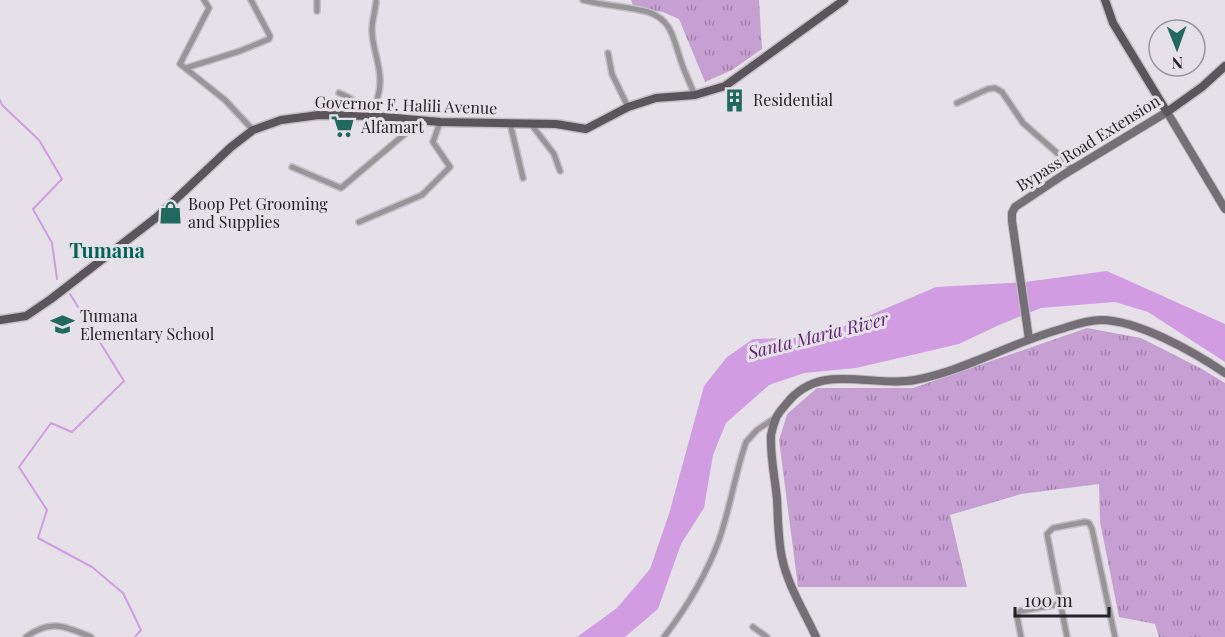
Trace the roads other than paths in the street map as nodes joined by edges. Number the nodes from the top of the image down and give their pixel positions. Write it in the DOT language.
graph roads {
  1 [pos="204,0"];
  2 [pos="251,0"];
  3 [pos="318,0"];
  4 [pos="583,0"];
  5 [pos="842,0"];
  6 [pos="1105,0"];
  7 [pos="376,2"];
  8 [pos="317,11"];
  9 [pos="608,53"];
  10 [pos="1225,66"];
  11 [pos="186,68"];
  12 [pos="339,93"];
  13 [pos="695,95"];
  14 [pos="957,103"];
  15 [pos="627,107"];
  16 [pos="1167,112"];
  17 [pos="362,115"];
  18 [pos="373,116"];
  19 [pos="408,120"];
  20 [pos="440,122"];
  21 [pos="510,123"];
  22 [pos="531,124"];
  23 [pos="253,130"];
  24 [pos="292,167"];
  25 [pos="1072,169"];
  26 [pos="560,171"];
  27 [pos="523,178"];
  28 [pos="1225,209"];
  29 [pos="359,222"];
  30 [pos="0,320"];
  31 [pos="1029,339"];
  32 [pos="1225,373"];
  33 [pos="776,417"];
  34 [pos="1060,604"];
  35 [pos="753,627"];
  36 [pos="26,637"];
  37 [pos="91,637"];
  38 [pos="664,637"];
  39 [pos="767,637"];
  40 [pos="816,637"];
  41 [pos="1021,637"];
  42 [pos="1067,637"];
  43 [pos="1114,637"];
  1 -- 11 [label="street"];
  2 -- 11 [label="street"];
  3 -- 8 [label="street"];
  4 -- 13 [label="street"];
  5 -- 13 [label="main road, Governor F. Halili Avenue"];
  6 -- 16 [label="main road"];
  7 -- 18 [label="street"];
  9 -- 15 [label="street"];
  10 -- 16 [label="main road, Bypass Road Extension"];
  11 -- 23 [label="street"];
  12 -- 17 [label="street"];
  13 -- 15 [label="main road, Governor F. Halili Avenue"];
  14 -- 25 [label="street"];
  15 -- 22 [label="main road, Governor F. Halili Avenue"];
  16 -- 25 [label="street, Bypass Road Extension"];
  16 -- 28 [label="street"];
  17 -- 18 [label="main road, Governor F. Halili Avenue"];
  17 -- 23 [label="main road, Governor F. Halili Avenue"];
  18 -- 19 [label="main road, Governor F. Halili Avenue"];
  19 -- 20 [label="main road, Governor F. Halili Avenue"];
  19 -- 24 [label="street"];
  20 -- 21 [label="main road, Governor F. Halili Avenue"];
  20 -- 29 [label="street"];
  21 -- 22 [label="main road, Governor F. Halili Avenue"];
  21 -- 27 [label="street"];
  22 -- 26 [label="street"];
  23 -- 30 [label="main road, Governor F. Halili Avenue"];
  25 -- 31 [label="street, Bypass Road Extension"];
  31 -- 32 [label="street"];
  31 -- 33 [label="street"];
  33 -- 38 [label="street"];
  33 -- 40 [label="street"];
  34 -- 41 [label="street"];
  34 -- 42 [label="street"];
  34 -- 43 [label="street"];
  35 -- 39 [label="street"];
  36 -- 37 [label="street"];
}
